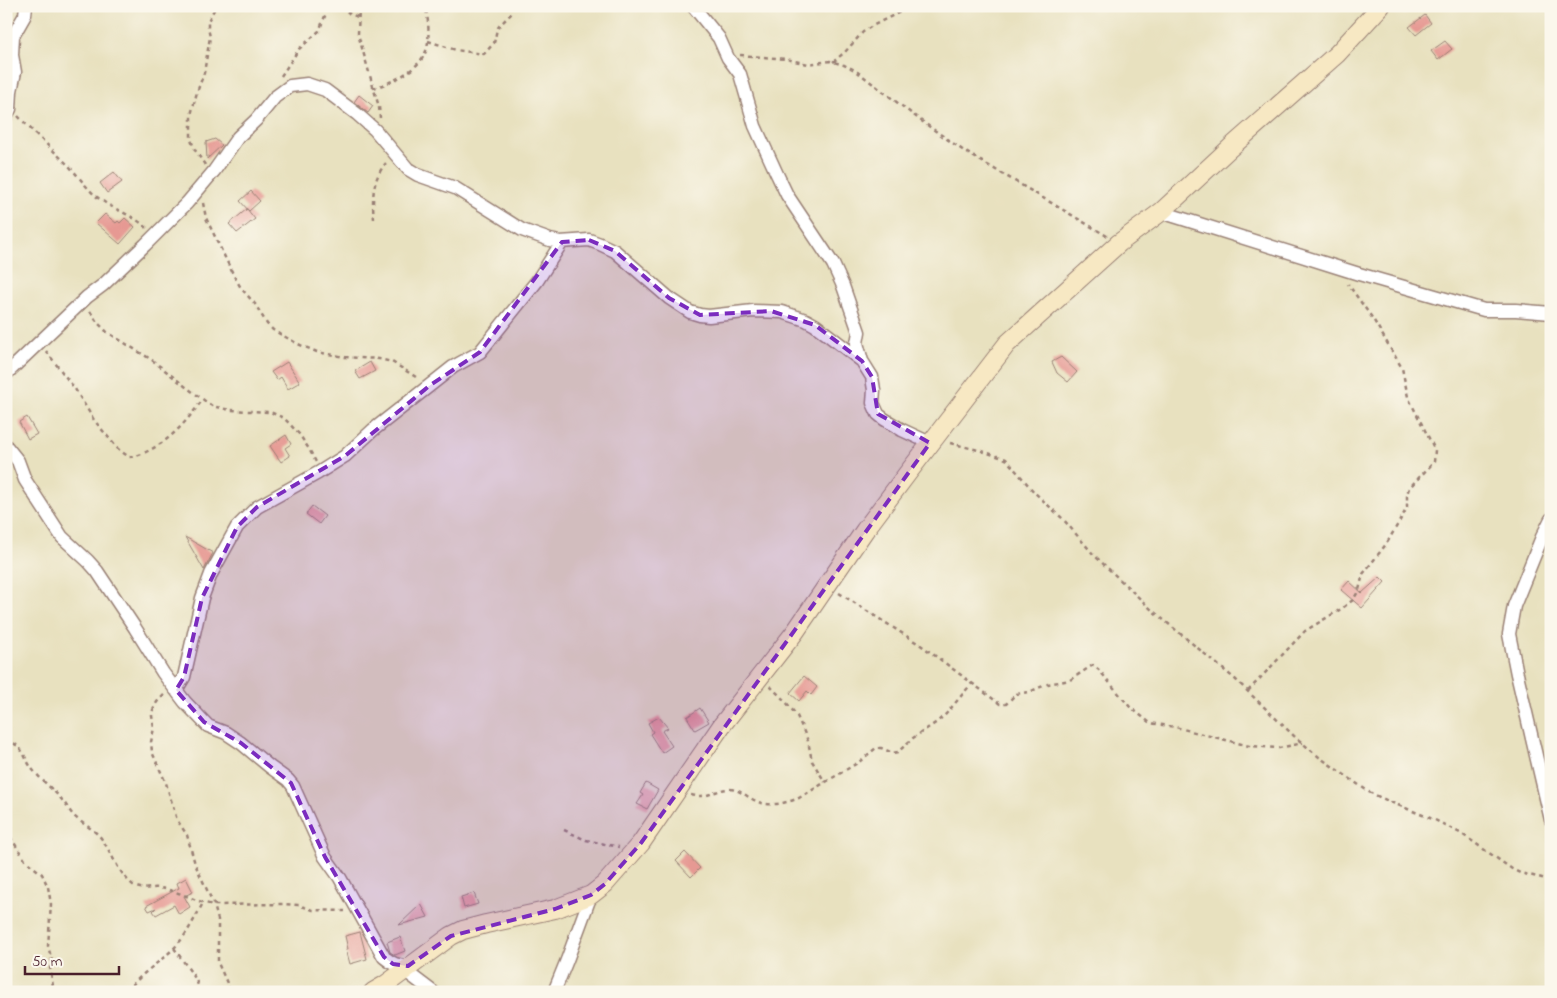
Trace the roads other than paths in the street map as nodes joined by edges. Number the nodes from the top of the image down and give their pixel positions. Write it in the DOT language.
graph roads {
  1 [pos="26,6"];
  2 [pos="693,6"];
  3 [pos="1380,6"];
  4 [pos="8,112"];
  5 [pos="1161,212"];
  6 [pos="562,242"];
  7 [pos="1549,314"];
  8 [pos="862,361"];
  9 [pos="6,374"];
  10 [pos="932,440"];
  11 [pos="6,446"];
  12 [pos="1551,519"];
  13 [pos="175,689"];
  14 [pos="1551,820"];
  15 [pos="591,895"];
  16 [pos="406,968"];
  17 [pos="373,992"];
  18 [pos="433,992"];
  19 [pos="554,992"];
  1 -- 4 [label="street"];
  2 -- 8 [label="street"];
  3 -- 5 [label="street"];
  5 -- 7 [label="street"];
  5 -- 10 [label="street"];
  6 -- 8 [label="street"];
  6 -- 9 [label="street"];
  6 -- 13 [label="street"];
  8 -- 10 [label="street"];
  10 -- 15 [label="street"];
  11 -- 13 [label="street"];
  12 -- 14 [label="street"];
  13 -- 16 [label="street"];
  15 -- 16 [label="street"];
  15 -- 19 [label="street"];
  16 -- 17 [label="street"];
  16 -- 18 [label="street"];
}
